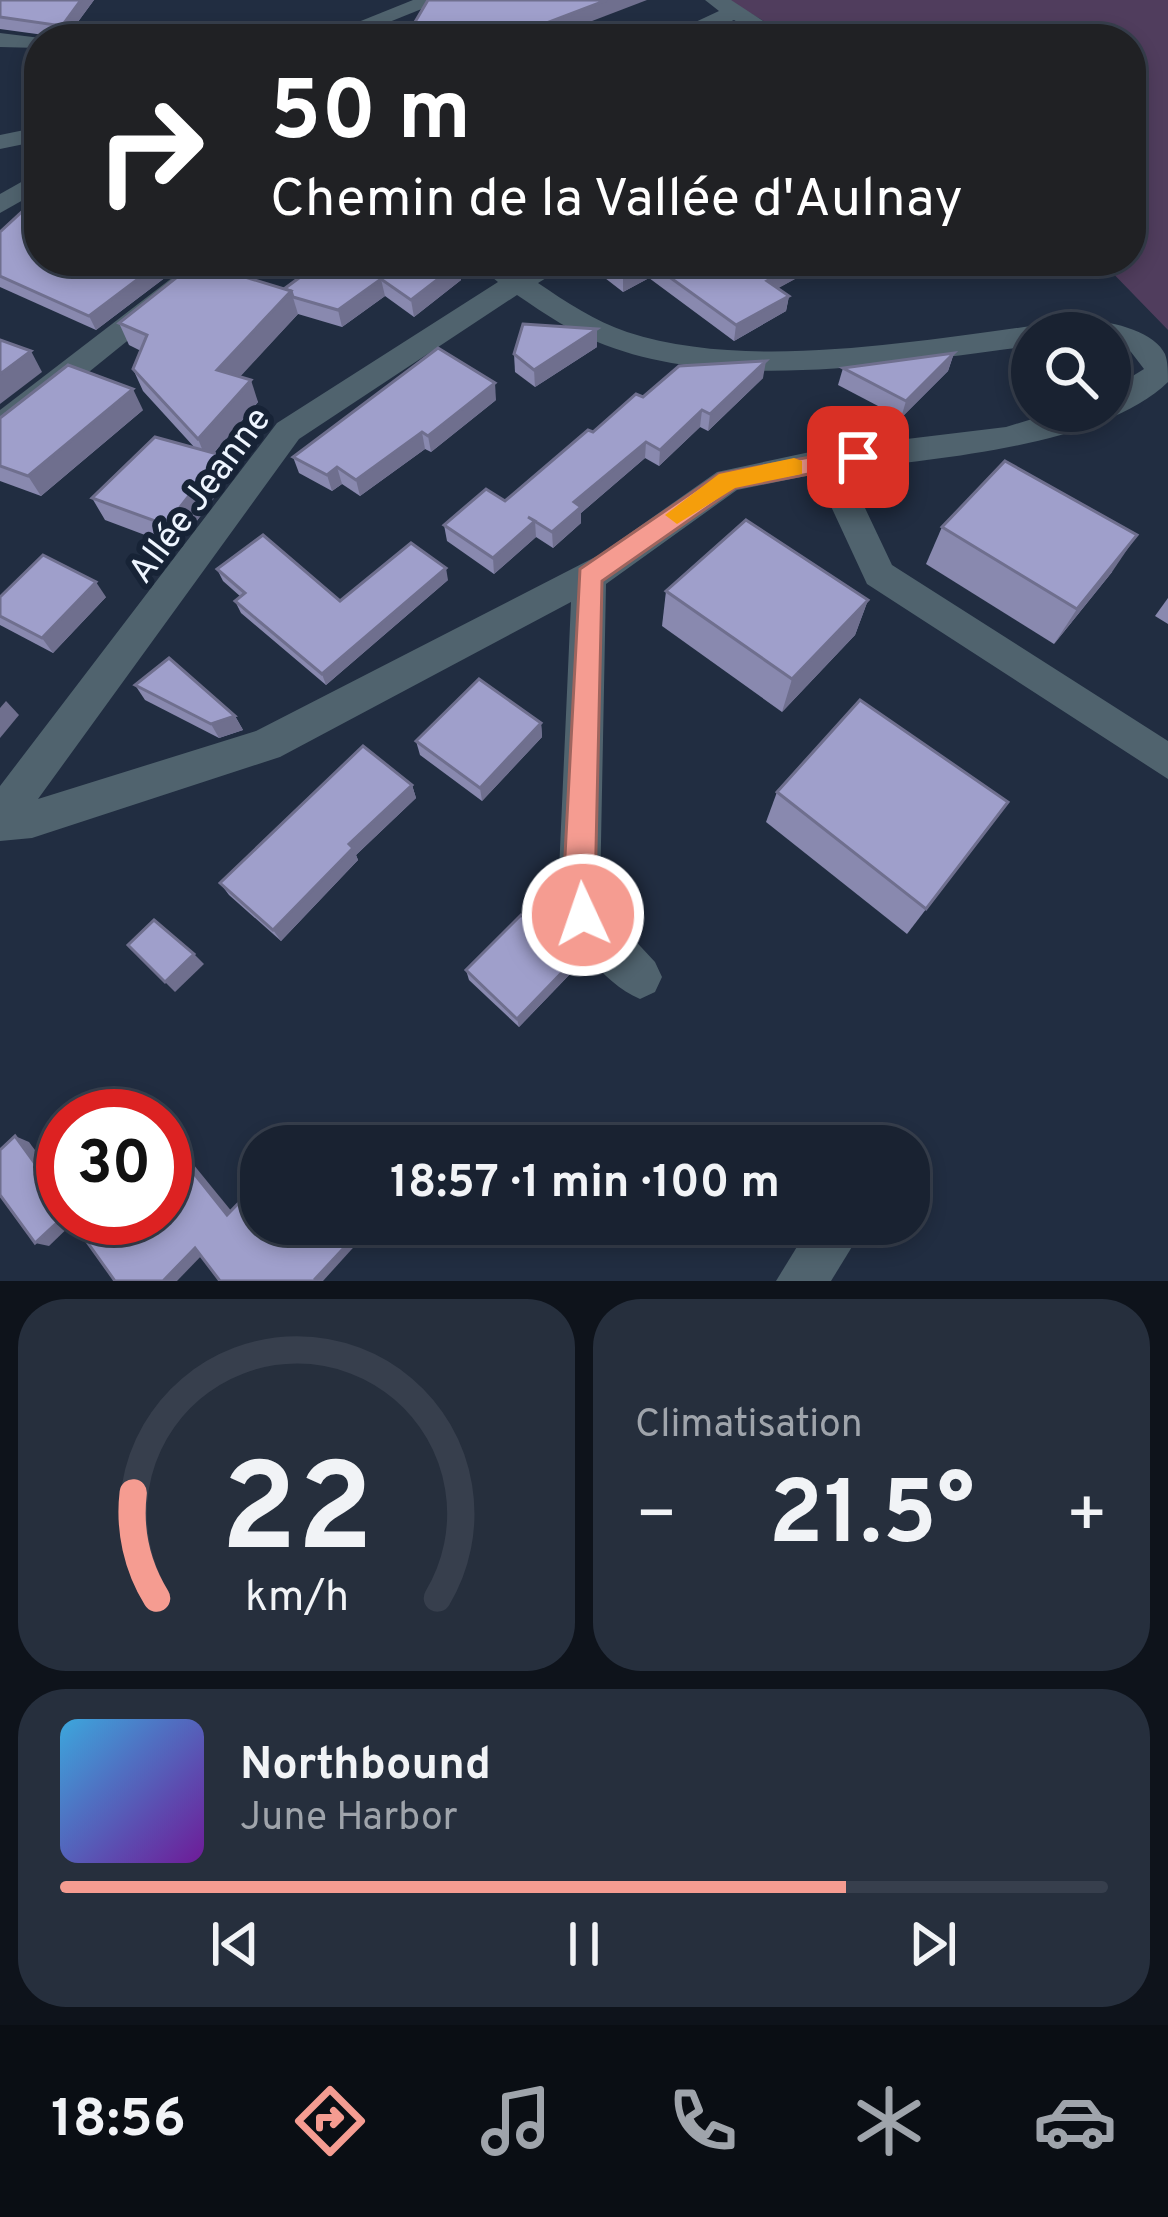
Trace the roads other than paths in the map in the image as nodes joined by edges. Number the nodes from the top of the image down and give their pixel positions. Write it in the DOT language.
graph roads {
  1 [pos="433,0"];
  2 [pos="726,6"];
  3 [pos="368,24"];
  4 [pos="695,24"];
  5 [pos="755,24"];
  6 [pos="192,276"];
  7 [pos="509,276"];
  8 [pos="530,276"];
  9 [pos="518,282"];
  10 [pos="1131,337"];
  11 [pos="1011,338"];
  12 [pos="1131,392"];
  13 [pos="0,427"];
  14 [pos="1026,432"];
  15 [pos="824,461"];
  16 [pos="589,576"];
  17 [pos="1168,762"];
  18 [pos="0,820"];
  19 [pos="640,977"];
  20 [pos="827,1245"];
  21 [pos="801,1281"];
  1 -- 3 [label="street"];
  2 -- 4 [label="street"];
  2 -- 5 [label="street"];
  6 -- 13 [label="street"];
  7 -- 9 [label="street"];
  8 -- 9 [label="street, Allée Jeanne"];
  9 -- 11 [label="street"];
  9 -- 18 [label="street, Allée Jeanne"];
  10 -- 12 [label="street"];
  14 -- 15 [label="street"];
  15 -- 16 [label="street"];
  15 -- 17 [label="street"];
  16 -- 18 [label="street"];
  16 -- 19 [label="street"];
  20 -- 21 [label="street"];
}
